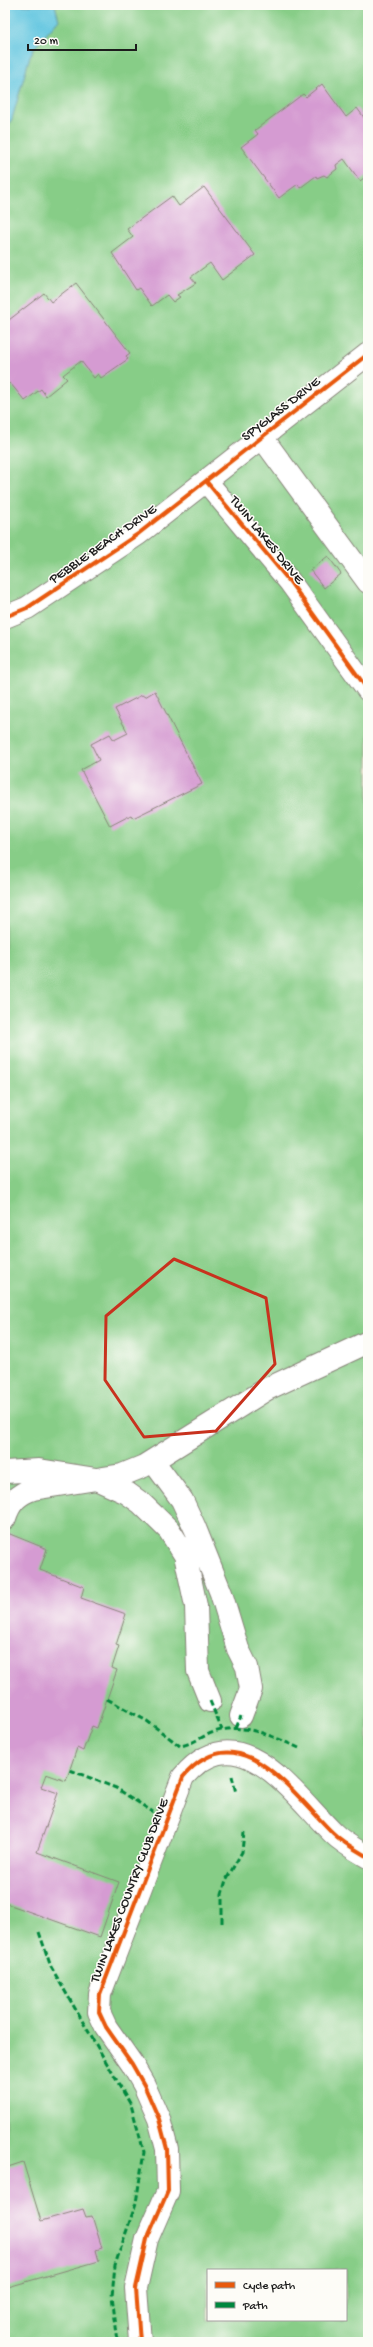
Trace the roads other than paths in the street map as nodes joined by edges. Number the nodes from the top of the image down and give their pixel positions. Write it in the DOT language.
graph roads {
  1 [pos="368,354"];
  2 [pos="261,436"];
  3 [pos="206,481"];
  4 [pos="368,582"];
  5 [pos="5,617"];
  6 [pos="368,690"];
  7 [pos="368,1342"];
  8 [pos="153,1461"];
  9 [pos="5,1472"];
  10 [pos="96,1479"];
  11 [pos="5,1518"];
  12 [pos="210,1701"];
  13 [pos="241,1716"];
  14 [pos="368,1857"];
  15 [pos="140,2342"];
  1 -- 2 [label="street, SPYGLASS DRIVE"];
  2 -- 3 [label="street, SPYGLASS DRIVE"];
  2 -- 4 [label="street"];
  3 -- 5 [label="street, PEBBLE BEACH DRIVE"];
  3 -- 6 [label="street, TWIN LAKES DRIVE"];
  7 -- 8 [label="street"];
  8 -- 10 [label="street"];
  8 -- 13 [label="street"];
  9 -- 10 [label="street"];
  10 -- 11 [label="street"];
  10 -- 12 [label="street"];
  14 -- 15 [label="street, TWIN LAKES COUNTRY CLUB DRIVE"];
}
